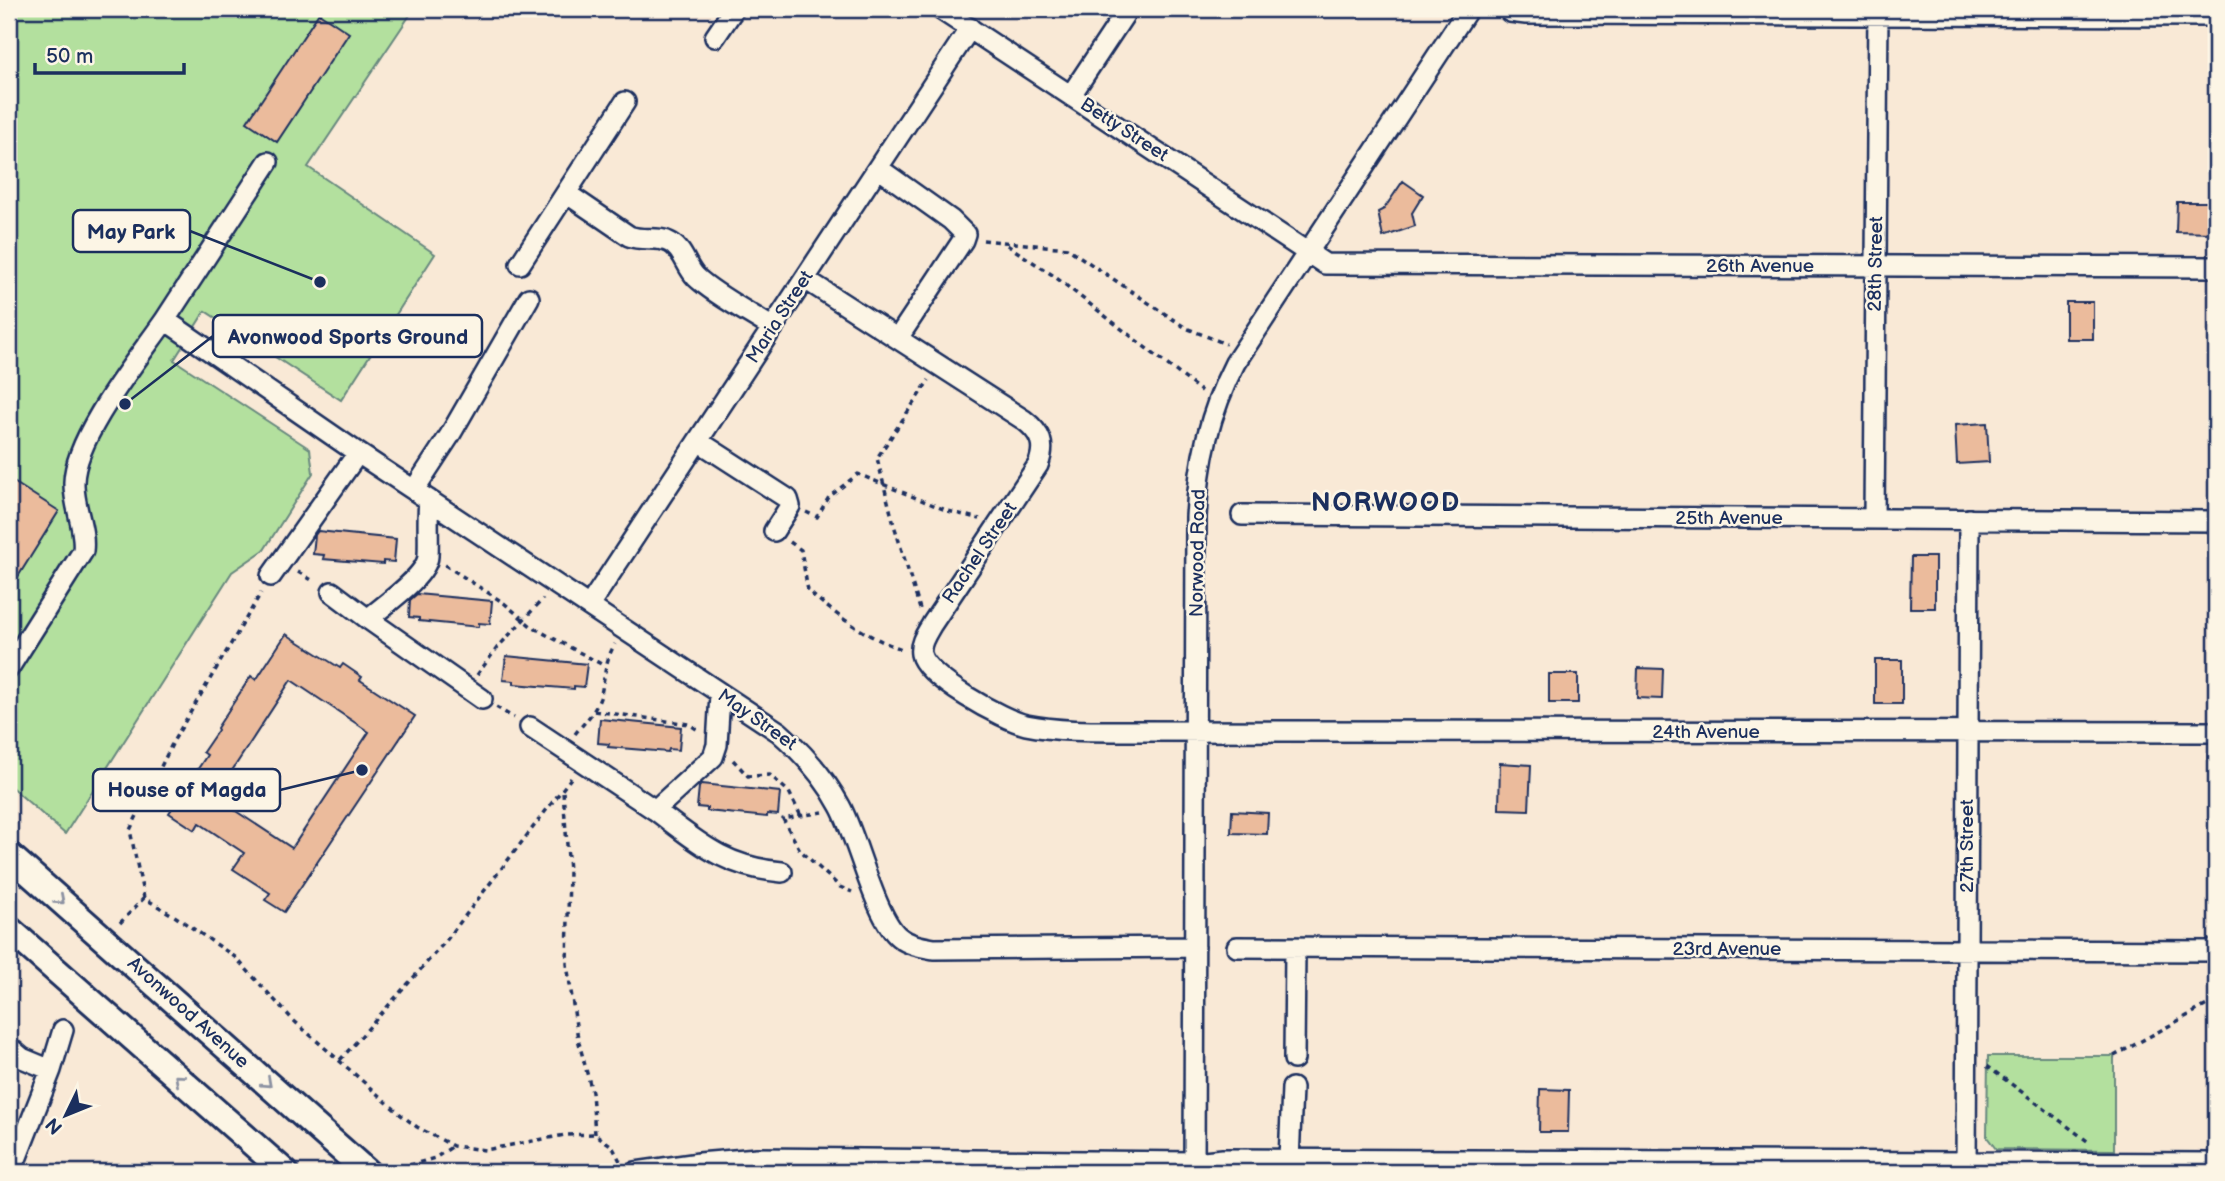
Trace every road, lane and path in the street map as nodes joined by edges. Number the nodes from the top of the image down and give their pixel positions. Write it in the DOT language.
graph roads {
  1 [pos="734,9"];
  2 [pos="940,9"];
  3 [pos="1128,9"];
  4 [pos="1468,9"];
  5 [pos="1510,12"];
  6 [pos="1878,12"];
  7 [pos="2216,16"];
  8 [pos="970,29"];
  9 [pos="715,37"];
  10 [pos="1071,95"];
  11 [pos="625,102"];
  12 [pos="268,162"];
  13 [pos="878,168"];
  14 [pos="566,193"];
  15 [pos="1308,252"];
  16 [pos="520,264"];
  17 [pos="1875,266"];
  18 [pos="2216,267"];
  19 [pos="805,279"];
  20 [pos="529,298"];
  21 [pos="165,320"];
  22 [pos="772,328"];
  23 [pos="898,338"];
  24 [pos="1226,344"];
  25 [pos="940,365"];
  26 [pos="1201,391"];
  27 [pos="698,441"];
  28 [pos="358,453"];
  29 [pos="883,483"];
  30 [pos="421,495"];
  31 [pos="790,506"];
  32 [pos="1242,515"];
  33 [pos="1874,519"];
  34 [pos="1969,519"];
  35 [pos="2216,520"];
  36 [pos="999,524"];
  37 [pos="774,531"];
  38 [pos="428,556"];
  39 [pos="276,569"];
  40 [pos="332,592"];
  41 [pos="589,606"];
  42 [pos="537,608"];
  43 [pos="369,619"];
  44 [pos="524,621"];
  45 [pos="932,624"];
  46 [pos="609,654"];
  47 [pos="921,655"];
  48 [pos="605,666"];
  49 [pos="9,668"];
  50 [pos="475,694"];
  51 [pos="720,694"];
  52 [pos="530,727"];
  53 [pos="1196,731"];
  54 [pos="1968,732"];
  55 [pos="2216,732"];
  56 [pos="563,748"];
  57 [pos="563,790"];
  58 [pos="655,810"];
  59 [pos="813,814"];
  60 [pos="9,855"];
  61 [pos="782,872"];
  62 [pos="840,887"];
  63 [pos="144,898"];
  64 [pos="118,925"];
  65 [pos="9,929"];
  66 [pos="1195,947"];
  67 [pos="1237,947"];
  68 [pos="1295,948"];
  69 [pos="1967,950"];
  70 [pos="2216,951"];
  71 [pos="2216,1000"];
  72 [pos="63,1030"];
  73 [pos="9,1047"];
  74 [pos="2114,1056"];
  75 [pos="1294,1059"];
  76 [pos="340,1060"];
  77 [pos="1982,1062"];
  78 [pos="51,1070"];
  79 [pos="1292,1088"];
  80 [pos="595,1134"];
  81 [pos="453,1146"];
  82 [pos="2093,1146"];
  83 [pos="1289,1161"];
  84 [pos="2216,1163"];
  85 [pos="1194,1167"];
  86 [pos="1607,1167"];
  87 [pos="1966,1167"];
  88 [pos="400,1168"];
  89 [pos="629,1168"];
  90 [pos="11,1172"];
  91 [pos="285,1172"];
  92 [pos="367,1172"];
  1 -- 9 [label="street"];
  2 -- 8 [label="street, Betty Street"];
  3 -- 10 [label="street"];
  4 -- 15 [label="street, Norwood Road"];
  5 -- 6 [label="street"];
  6 -- 7 [label="street"];
  6 -- 17 [label="street, 28th Street"];
  8 -- 10 [label="street, Betty Street"];
  8 -- 13 [label="street, Maria Street"];
  10 -- 15 [label="street, Betty Street"];
  11 -- 14 [label="street"];
  12 -- 21 [label="street"];
  13 -- 19 [label="street, Maria Street"];
  13 -- 23 [label="street"];
  14 -- 16 [label="street"];
  14 -- 22 [label="street"];
  15 -- 17 [label="street, 26th Avenue"];
  15 -- 53 [label="street, Norwood Road"];
  17 -- 18 [label="street, 26th Avenue"];
  17 -- 33 [label="street, 28th Street"];
  19 -- 22 [label="street, Maria Street"];
  19 -- 23 [label="street, Rachel Street"];
  20 -- 30 [label="street"];
  21 -- 28 [label="street, May Street"];
  21 -- 49 [label="street"];
  22 -- 27 [label="street, Maria Street"];
  23 -- 25 [label="street, Rachel Street"];
  24 -- 26 [label="path"];
  25 -- 29 [label="path"];
  25 -- 36 [label="street, Rachel Street"];
  27 -- 31 [label="street"];
  27 -- 41 [label="street, Maria Street"];
  28 -- 30 [label="street, May Street"];
  28 -- 39 [label="street"];
  29 -- 31 [label="path"];
  29 -- 36 [label="path"];
  29 -- 45 [label="path"];
  30 -- 38 [label="street"];
  30 -- 41 [label="street, May Street"];
  31 -- 37 [label="street"];
  32 -- 33 [label="street, 25th Avenue"];
  33 -- 34 [label="street, 25th Avenue"];
  34 -- 35 [label="street, 25th Avenue"];
  34 -- 54 [label="street, 27th Street"];
  36 -- 45 [label="street, Rachel Street"];
  37 -- 47 [label="path"];
  38 -- 43 [label="street"];
  38 -- 44 [label="path"];
  39 -- 40 [label="path"];
  39 -- 63 [label="path"];
  40 -- 43 [label="street"];
  41 -- 51 [label="street, May Street"];
  42 -- 44 [label="path"];
  43 -- 50 [label="street"];
  44 -- 48 [label="path"];
  44 -- 50 [label="path"];
  45 -- 47 [label="street, Rachel Street"];
  46 -- 48 [label="path"];
  47 -- 53 [label="street"];
  48 -- 56 [label="path"];
  50 -- 52 [label="path"];
  51 -- 58 [label="street"];
  51 -- 66 [label="street, May Street"];
  52 -- 56 [label="street"];
  53 -- 54 [label="street, 24th Avenue"];
  53 -- 66 [label="street, Norwood Road"];
  54 -- 55 [label="street, 24th Avenue"];
  54 -- 69 [label="street, 27th Street"];
  56 -- 57 [label="path"];
  56 -- 58 [label="street"];
  57 -- 76 [label="path"];
  57 -- 80 [label="path"];
  58 -- 61 [label="street"];
  59 -- 62 [label="path"];
  60 -- 92 [label="main road, Avonwood Avenue, one-way"];
  63 -- 64 [label="path"];
  63 -- 76 [label="path"];
  91 -- 65 [label="main road, one-way"];
  66 -- 85 [label="street, Norwood Road"];
  67 -- 68 [label="street, 23rd Avenue"];
  68 -- 69 [label="street, 23rd Avenue"];
  68 -- 75 [label="street"];
  69 -- 70 [label="street, 23rd Avenue"];
  69 -- 87 [label="street, 27th Street"];
  71 -- 74 [label="path"];
  72 -- 78 [label="street"];
  73 -- 78 [label="street"];
  76 -- 81 [label="path"];
  77 -- 82 [label="path"];
  78 -- 90 [label="street"];
  79 -- 83 [label="street"];
  80 -- 81 [label="path"];
  80 -- 89 [label="path"];
  81 -- 88 [label="path"];
  83 -- 85 [label="street"];
  83 -- 86 [label="street"];
  84 -- 87 [label="street"];
  85 -- 89 [label="street"];
  86 -- 87 [label="street"];
}
